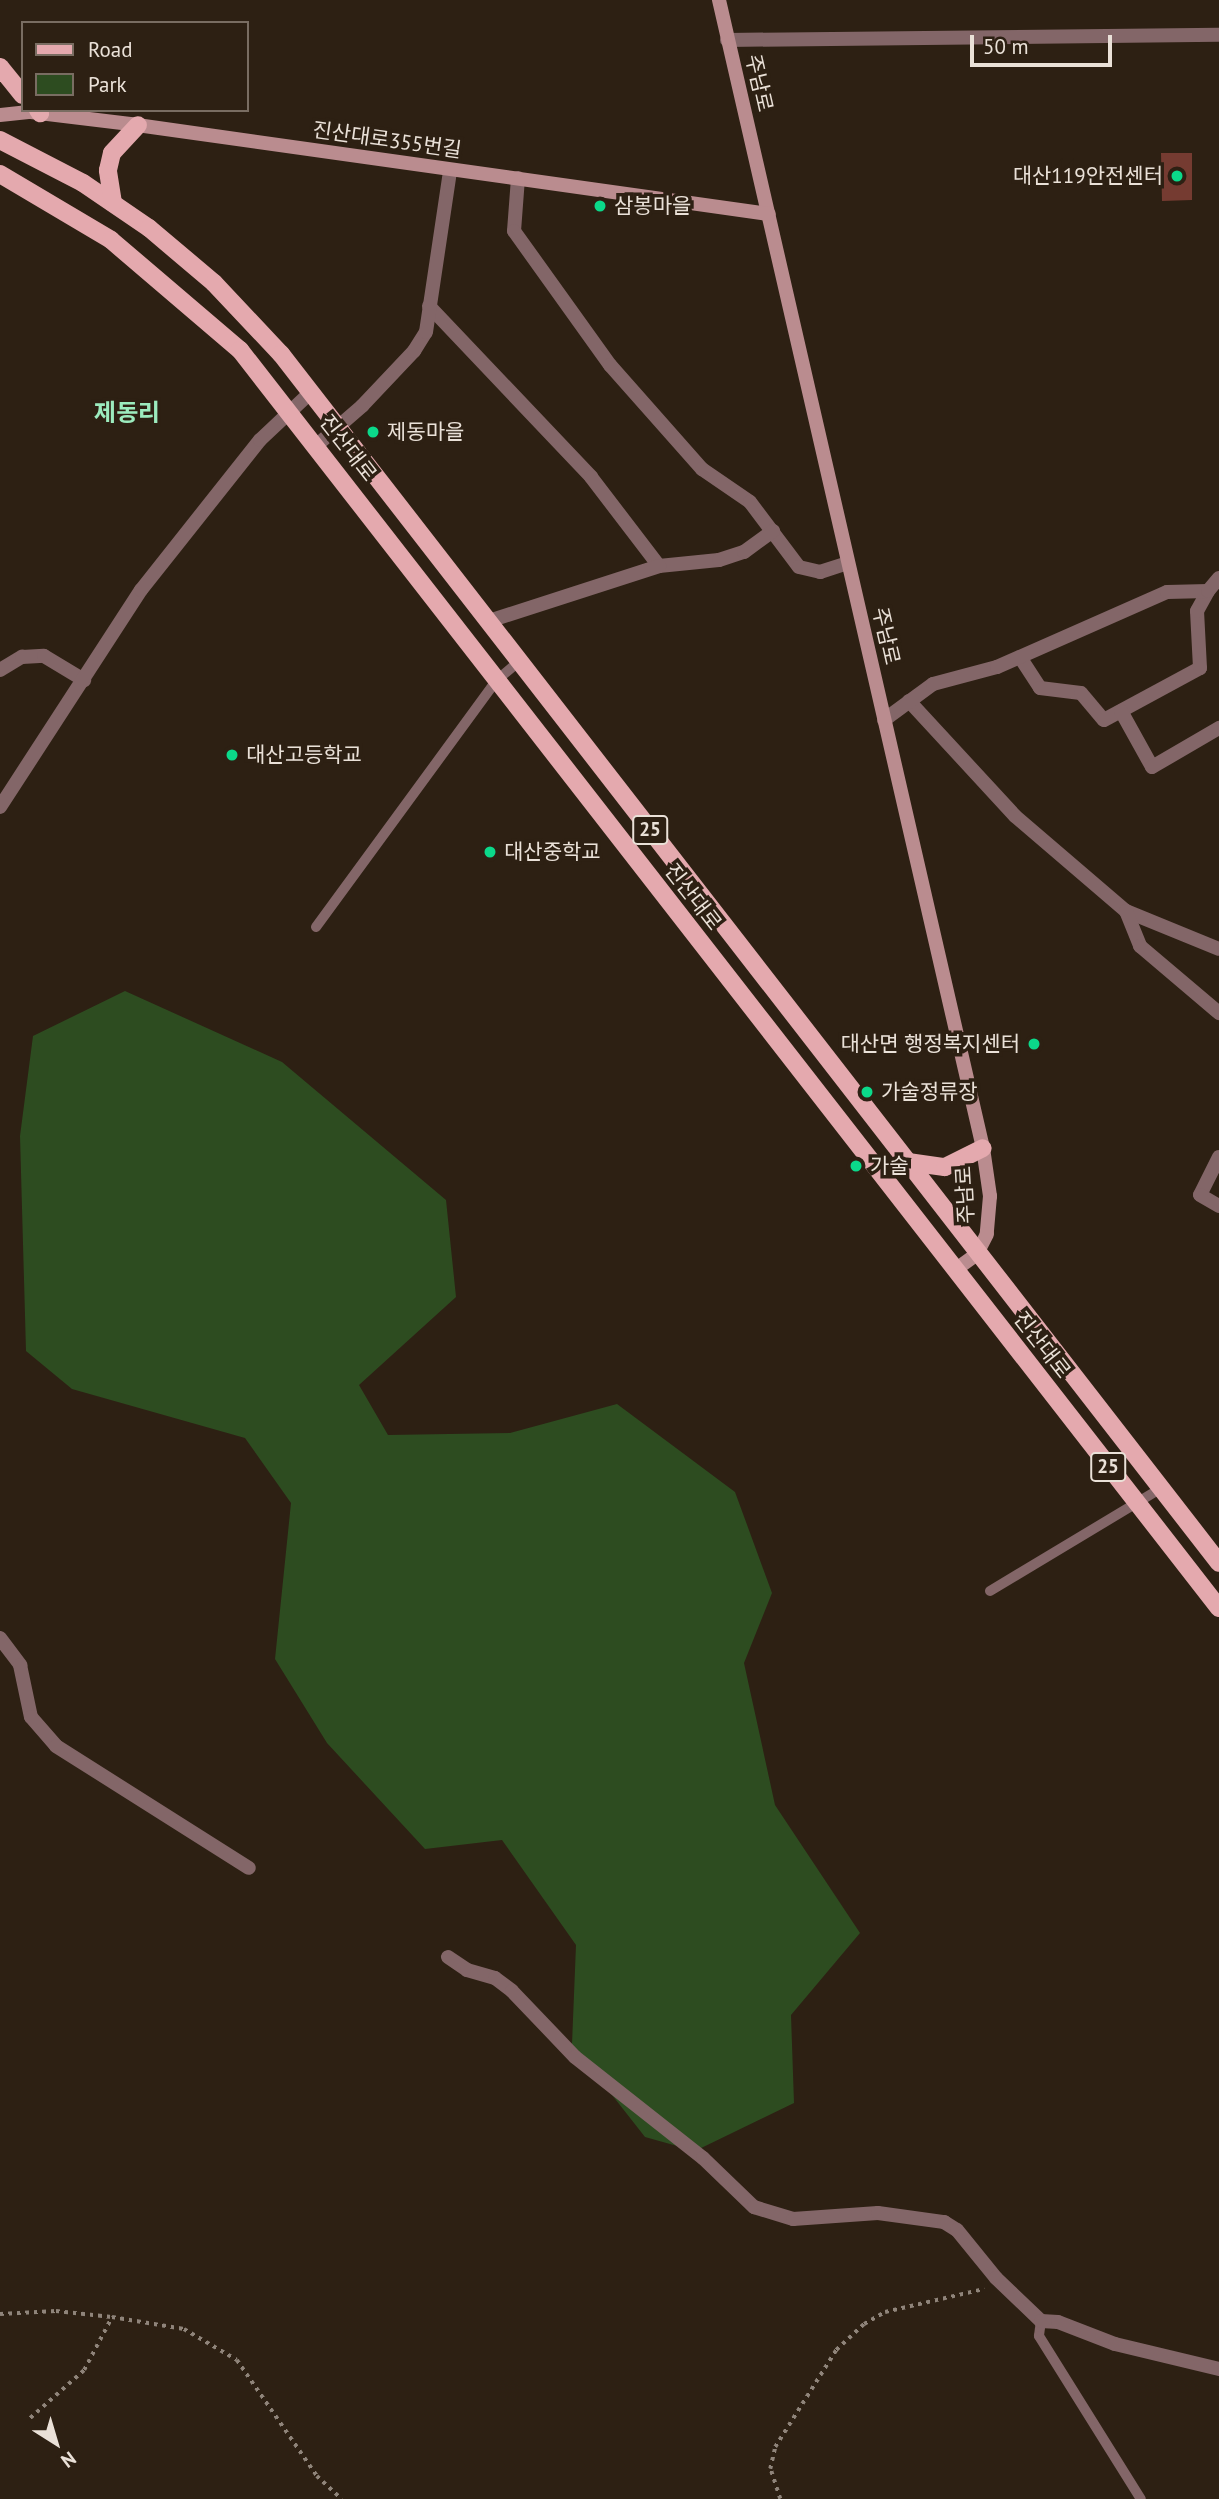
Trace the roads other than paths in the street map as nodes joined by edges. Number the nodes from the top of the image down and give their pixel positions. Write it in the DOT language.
graph roads {
  1 [pos="719,0"];
  2 [pos="1219,35"];
  3 [pos="727,40"];
  4 [pos="0,67"];
  5 [pos="21,93"];
  6 [pos="39,112"];
  7 [pos="0,115"];
  8 [pos="138,125"];
  9 [pos="0,140"];
  10 [pos="450,171"];
  11 [pos="0,174"];
  12 [pos="518,178"];
  13 [pos="113,203"];
  14 [pos="769,214"];
  15 [pos="429,306"];
  16 [pos="312,391"];
  17 [pos="289,410"];
  18 [pos="341,427"];
  19 [pos="317,445"];
  20 [pos="773,531"];
  21 [pos="847,563"];
  22 [pos="659,566"];
  23 [pos="1219,578"];
  24 [pos="1208,591"];
  25 [pos="489,621"];
  26 [pos="1020,657"];
  27 [pos="520,661"];
  28 [pos="0,670"];
  29 [pos="84,680"];
  30 [pos="497,680"];
  31 [pos="909,701"];
  32 [pos="1121,711"];
  33 [pos="884,720"];
  34 [pos="1219,728"];
  35 [pos="0,807"];
  36 [pos="1126,911"];
  37 [pos="316,927"];
  38 [pos="1219,949"];
  39 [pos="1219,1013"];
  40 [pos="983,1148"];
  41 [pos="1219,1157"];
  42 [pos="908,1162"];
  43 [pos="1219,1206"];
  44 [pos="977,1254"];
  45 [pos="955,1270"];
  46 [pos="1160,1489"];
  47 [pos="1138,1505"];
  48 [pos="1219,1563"];
  49 [pos="990,1591"];
  50 [pos="1219,1608"];
  51 [pos="0,1638"];
  52 [pos="249,1868"];
  53 [pos="448,1957"];
  54 [pos="1041,2321"];
  55 [pos="1219,2369"];
  56 [pos="1141,2499"];
  1 -- 3 [label="street, 주남로"];
  2 -- 3 [label="street"];
  3 -- 14 [label="street, 주남로"];
  4 -- 5 [label="main road"];
  6 -- 7 [label="street, 진산대로355번길"];
  6 -- 8 [label="street, 진산대로355번길"];
  8 -- 10 [label="street, 진산대로355번길"];
  8 -- 13 [label="main road"];
  9 -- 13 [label="main road, 진산대로 / 25"];
  10 -- 12 [label="street, 진산대로355번길"];
  10 -- 15 [label="street"];
  11 -- 17 [label="main road, 진산대로 / 25"];
  12 -- 14 [label="street, 진산대로355번길"];
  12 -- 20 [label="street"];
  13 -- 16 [label="main road, 진산대로 / 25"];
  14 -- 21 [label="street, 주남로"];
  15 -- 18 [label="street"];
  15 -- 22 [label="street"];
  16 -- 17 [label="street"];
  16 -- 18 [label="main road, 진산대로 / 25"];
  17 -- 19 [label="main road, 진산대로 / 25"];
  17 -- 29 [label="street"];
  18 -- 19 [label="street"];
  18 -- 25 [label="main road, 진산대로 / 25"];
  19 -- 30 [label="main road, 진산대로 / 25"];
  20 -- 21 [label="street"];
  20 -- 22 [label="street"];
  21 -- 33 [label="street, 주남로"];
  22 -- 25 [label="street"];
  23 -- 24 [label="street"];
  24 -- 26 [label="street"];
  24 -- 32 [label="street"];
  25 -- 27 [label="main road, 진산대로 / 25"];
  26 -- 31 [label="street"];
  26 -- 32 [label="street"];
  27 -- 30 [label="lane"];
  27 -- 42 [label="main road, 진산대로 / 25"];
  28 -- 29 [label="street"];
  29 -- 35 [label="street"];
  30 -- 37 [label="lane"];
  30 -- 45 [label="main road, 진산대로 / 25"];
  31 -- 33 [label="street"];
  31 -- 36 [label="street"];
  32 -- 34 [label="street"];
  33 -- 40 [label="street, 주남로"];
  36 -- 38 [label="street"];
  36 -- 39 [label="street"];
  40 -- 42 [label="main road"];
  40 -- 44 [label="street, 주남로"];
  41 -- 43 [label="street"];
  42 -- 44 [label="main road, 진산대로 / 25"];
  44 -- 45 [label="street, 주남로"];
  44 -- 46 [label="main road, 진산대로 / 25"];
  45 -- 47 [label="main road, 진산대로 / 25"];
  46 -- 47 [label="lane"];
  46 -- 48 [label="main road, 진산대로 / 25"];
  47 -- 49 [label="lane"];
  47 -- 50 [label="main road, 진산대로 / 25"];
  51 -- 52 [label="street"];
  53 -- 54 [label="street"];
  54 -- 55 [label="street"];
  54 -- 56 [label="lane"];
}
